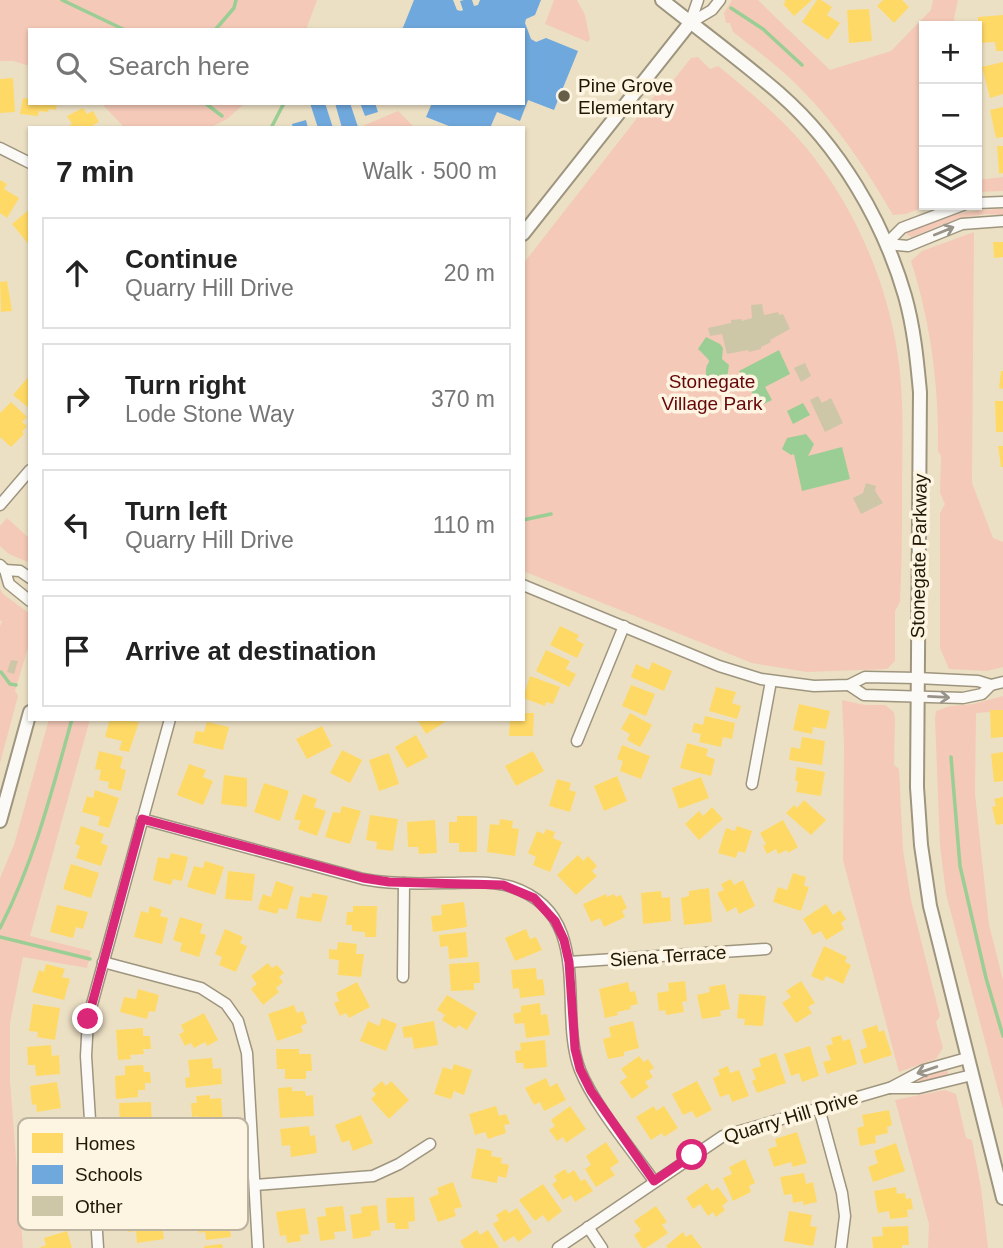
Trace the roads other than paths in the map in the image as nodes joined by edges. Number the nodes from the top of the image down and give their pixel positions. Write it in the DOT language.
graph roads {
  1 [pos="662,0"];
  2 [pos="698,0"];
  3 [pos="720,0"];
  4 [pos="690,23"];
  5 [pos="0,149"];
  6 [pos="28,162"];
  7 [pos="1003,202"];
  8 [pos="982,203"];
  9 [pos="950,210"];
  10 [pos="1003,222"];
  11 [pos="525,231"];
  12 [pos="886,244"];
  13 [pos="28,472"];
  14 [pos="0,505"];
  15 [pos="3,567"];
  16 [pos="28,577"];
  17 [pos="525,586"];
  18 [pos="28,599"];
  19 [pos="624,626"];
  20 [pos="918,678"];
  21 [pos="771,681"];
  22 [pos="1003,682"];
  23 [pos="849,685"];
  24 [pos="991,685"];
  25 [pos="917,696"];
  26 [pos="28,719"];
  27 [pos="169,721"];
  28 [pos="577,741"];
  29 [pos="752,785"];
  30 [pos="142,819"];
  31 [pos="0,821"];
  32 [pos="404,883"];
  33 [pos="766,949"];
  34 [pos="103,962"];
  35 [pos="569,962"];
  36 [pos="403,977"];
  37 [pos="967,1058"];
  38 [pos="972,1075"];
  39 [pos="889,1088"];
  40 [pos="819,1108"];
  41 [pos="90,1118"];
  42 [pos="430,1144"];
  43 [pos="654,1181"];
  44 [pos="255,1185"];
  45 [pos="1003,1198"];
  46 [pos="588,1227"];
  47 [pos="97,1230"];
  48 [pos="98,1248"];
  49 [pos="258,1248"];
  50 [pos="558,1248"];
  51 [pos="602,1248"];
  52 [pos="841,1248"];
  1 -- 4 [label="street, Stonegate Parkway"];
  2 -- 4 [label="street"];
  3 -- 4 [label="street"];
  4 -- 11 [label="street"];
  4 -- 12 [label="street, Stonegate Parkway"];
  5 -- 6 [label="street"];
  7 -- 8 [label="street"];
  9 -- 12 [label="street"];
  12 -- 10 [label="street, one-way"];
  12 -- 20 [label="street, Stonegate Parkway"];
  13 -- 14 [label="street"];
  15 -- 16 [label="street"];
  15 -- 18 [label="street"];
  17 -- 19 [label="street"];
  19 -- 21 [label="street"];
  19 -- 28 [label="street"];
  20 -- 23 [label="street"];
  20 -- 24 [label="street"];
  20 -- 25 [label="street, Stonegate Parkway"];
  21 -- 23 [label="street"];
  21 -- 29 [label="street"];
  22 -- 24 [label="street"];
  23 -- 25 [label="street"];
  25 -- 24 [label="street, one-way"];
  25 -- 37 [label="street, Stonegate Parkway"];
  26 -- 31 [label="street"];
  27 -- 30 [label="street"];
  30 -- 32 [label="street"];
  30 -- 34 [label="street"];
  32 -- 35 [label="street"];
  32 -- 36 [label="street"];
  33 -- 35 [label="street, Siena Terrace"];
  34 -- 41 [label="street"];
  34 -- 44 [label="street"];
  35 -- 43 [label="street"];
  37 -- 38 [label="street, Stonegate Parkway"];
  37 -- 39 [label="street, Quarry Hill Drive, one-way"];
  38 -- 39 [label="street, Quarry Hill Drive"];
  38 -- 45 [label="street, Stonegate Parkway"];
  39 -- 40 [label="street, Quarry Hill Drive"];
  40 -- 43 [label="street, Quarry Hill Drive"];
  40 -- 52 [label="street"];
  42 -- 44 [label="street"];
  43 -- 46 [label="street, Quarry Hill Drive"];
  44 -- 49 [label="street"];
  46 -- 50 [label="street, Quarry Hill Drive"];
  46 -- 51 [label="street"];
  47 -- 48 [label="street"];
}
